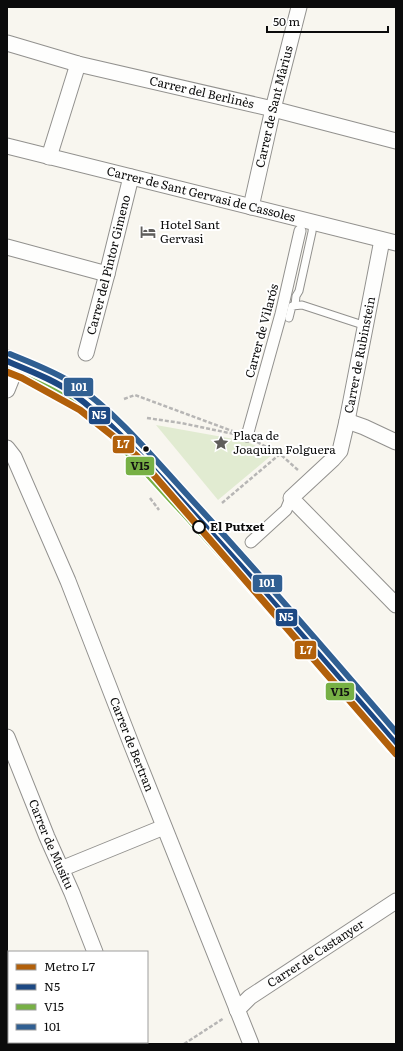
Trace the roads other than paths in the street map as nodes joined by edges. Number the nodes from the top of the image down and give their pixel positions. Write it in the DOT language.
graph roads {
  1 [pos="298,7"];
  2 [pos="7,43"];
  3 [pos="78,64"];
  4 [pos="273,109"];
  5 [pos="396,141"];
  6 [pos="7,146"];
  7 [pos="49,156"];
  8 [pos="131,177"];
  9 [pos="251,207"];
  10 [pos="313,222"];
  11 [pos="300,231"];
  12 [pos="389,241"];
  13 [pos="7,247"];
  14 [pos="107,274"];
  15 [pos="295,305"];
  16 [pos="289,318"];
  17 [pos="366,326"];
  18 [pos="86,353"];
  19 [pos="12,363"];
  20 [pos="7,390"];
  21 [pos="347,421"];
  22 [pos="247,436"];
  23 [pos="396,442"];
  24 [pos="7,448"];
  25 [pos="290,498"];
  26 [pos="251,542"];
  27 [pos="396,605"];
  28 [pos="7,737"];
  29 [pos="396,744"];
  30 [pos="164,827"];
  31 [pos="61,869"];
  32 [pos="396,901"];
  33 [pos="95,951"];
  34 [pos="232,1013"];
  35 [pos="251,1044"];
  1 -- 4 [label="street, Carrer de Sant Màrius"];
  2 -- 3 [label="street, Carrer del Berlinès"];
  3 -- 4 [label="street, Carrer del Berlinès"];
  3 -- 7 [label="street"];
  4 -- 5 [label="street, Carrer del Berlinès"];
  4 -- 9 [label="street, Carrer de Sant Màrius"];
  6 -- 7 [label="street, Carrer de Sant Gervasi de Cassoles"];
  7 -- 8 [label="street, Carrer de Sant Gervasi de Cassoles"];
  8 -- 9 [label="street, Carrer de Sant Gervasi de Cassoles"];
  8 -- 14 [label="street, Carrer del Pintor Gimeno"];
  9 -- 10 [label="street, Carrer de Sant Gervasi de Cassoles"];
  10 -- 12 [label="street, Carrer de Sant Gervasi de Cassoles"];
  10 -- 15 [label="lane"];
  11 -- 22 [label="street, Carrer de Vilarós"];
  12 -- 17 [label="street, Carrer de Rubinstein"];
  13 -- 14 [label="street"];
  14 -- 18 [label="street, Carrer del Pintor Gimeno"];
  15 -- 16 [label="lane"];
  15 -- 17 [label="lane"];
  17 -- 21 [label="street, Carrer de Rubinstein"];
  19 -- 20 [label="street"];
  19 -- 29 [label="main road"];
  21 -- 23 [label="street"];
  21 -- 25 [label="street, Carrer de Rubinstein"];
  24 -- 30 [label="street, Carrer de Bertran"];
  25 -- 26 [label="street"];
  25 -- 27 [label="street"];
  28 -- 31 [label="street, Carrer de Musitu"];
  30 -- 31 [label="street"];
  30 -- 34 [label="street, Carrer de Bertran"];
  31 -- 33 [label="street, Carrer de Musitu"];
  32 -- 34 [label="street, Carrer de Castanyer"];
  34 -- 35 [label="street, Carrer de Bertran"];
}
